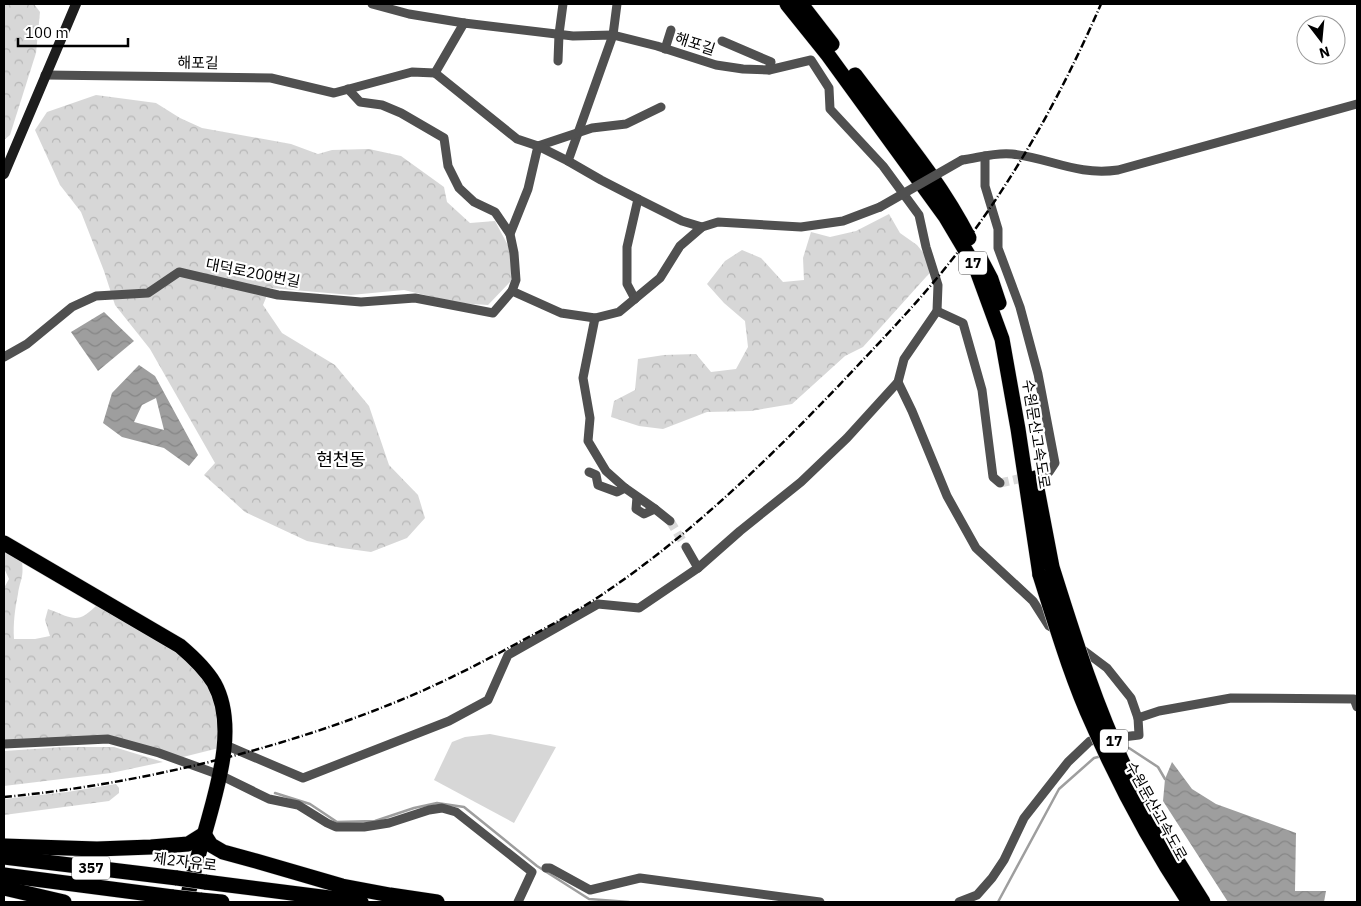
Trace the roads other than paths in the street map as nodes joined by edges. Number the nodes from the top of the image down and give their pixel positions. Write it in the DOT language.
graph roads {
  1 [pos="76,4"];
  2 [pos="372,4"];
  3 [pos="563,4"];
  4 [pos="617,4"];
  5 [pos="787,4"];
  6 [pos="801,4"];
  7 [pos="464,23"];
  8 [pos="671,30"];
  9 [pos="559,34"];
  10 [pos="613,35"];
  11 [pos="722,41"];
  12 [pos="665,48"];
  13 [pos="558,61"];
  14 [pos="770,70"];
  15 [pos="435,73"];
  16 [pos="45,75"];
  17 [pos="348,90"];
  18 [pos="1357,104"];
  19 [pos="661,107"];
  20 [pos="578,132"];
  21 [pos="538,146"];
  22 [pos="985,156"];
  23 [pos="568,160"];
  24 [pos="4,174"];
  25 [pos="638,200"];
  26 [pos="702,227"];
  27 [pos="510,234"];
  28 [pos="512,291"];
  29 [pos="635,299"];
  30 [pos="937,312"];
  31 [pos="595,318"];
  32 [pos="4,357"];
  33 [pos="898,382"];
  34 [pos="588,472"];
  35 [pos="1049,472"];
  36 [pos="1000,483"];
  37 [pos="625,488"];
  38 [pos="670,521"];
  39 [pos="4,543"];
  40 [pos="686,548"];
  41 [pos="698,568"];
  42 [pos="1046,571"];
  43 [pos="1356,701"];
  44 [pos="1138,718"];
  45 [pos="4,744"];
  46 [pos="223,744"];
  47 [pos="220,775"];
  48 [pos="204,834"];
  49 [pos="4,846"];
  50 [pos="4,857"];
  51 [pos="546,868"];
  52 [pos="4,874"];
  53 [pos="4,888"];
  54 [pos="186,899"];
  55 [pos="64,902"];
  56 [pos="222,902"];
  57 [pos="362,902"];
  58 [pos="437,902"];
  59 [pos="518,902"];
  60 [pos="820,902"];
  61 [pos="959,902"];
  62 [pos="1189,902"];
  63 [pos="1203,902"];
  1 -- 16 [label="street"];
  2 -- 7 [label="street, 해포길"];
  3 -- 9 [label="street"];
  4 -- 10 [label="street"];
  5 -- 42 [label="highway, 수원문산고속도로 / 17"];
  6 -- 42 [label="highway, 수원문산고속도로 / 17"];
  7 -- 9 [label="street, 해포길"];
  7 -- 15 [label="street"];
  8 -- 12 [label="street"];
  9 -- 10 [label="street, 해포길"];
  9 -- 13 [label="street"];
  10 -- 12 [label="street, 해포길"];
  10 -- 20 [label="street"];
  11 -- 14 [label="street, 해포길"];
  12 -- 14 [label="street, 해포길"];
  14 -- 30 [label="street, 해포길"];
  15 -- 17 [label="street, 해포길"];
  15 -- 21 [label="street"];
  16 -- 17 [label="street, 해포길"];
  16 -- 24 [label="street"];
  17 -- 27 [label="street"];
  18 -- 22 [label="street"];
  19 -- 20 [label="street"];
  20 -- 21 [label="street"];
  20 -- 23 [label="street"];
  21 -- 23 [label="street"];
  21 -- 27 [label="street"];
  22 -- 26 [label="street, bridge"];
  22 -- 35 [label="street"];
  23 -- 25 [label="street"];
  25 -- 26 [label="street"];
  25 -- 29 [label="street"];
  26 -- 29 [label="street"];
  27 -- 28 [label="street"];
  28 -- 31 [label="street"];
  28 -- 32 [label="street, 대덕로200번길"];
  29 -- 31 [label="street"];
  30 -- 33 [label="street"];
  30 -- 36 [label="street"];
  31 -- 37 [label="street"];
  33 -- 41 [label="street"];
  33 -- 44 [label="street"];
  34 -- 37 [label="street"];
  37 -- 38 [label="street"];
  39 -- 46 [label="highway"];
  40 -- 41 [label="street"];
  41 -- 46 [label="street"];
  42 -- 62 [label="highway, 수원문산고속도로 / 17, bridge"];
  42 -- 63 [label="highway, 수원문산고속도로 / 17, bridge"];
  43 -- 44 [label="street"];
  44 -- 61 [label="street"];
  45 -- 47 [label="street"];
  46 -- 47 [label="highway"];
  47 -- 48 [label="highway"];
  47 -- 59 [label="street"];
  48 -- 49 [label="highway"];
  48 -- 54 [label="highway"];
  48 -- 58 [label="highway"];
  50 -- 57 [label="highway, 제2자유로 / 357, bridge"];
  51 -- 60 [label="street"];
  52 -- 54 [label="highway, 357"];
  53 -- 55 [label="highway"];
  54 -- 56 [label="highway, 357"];
}
